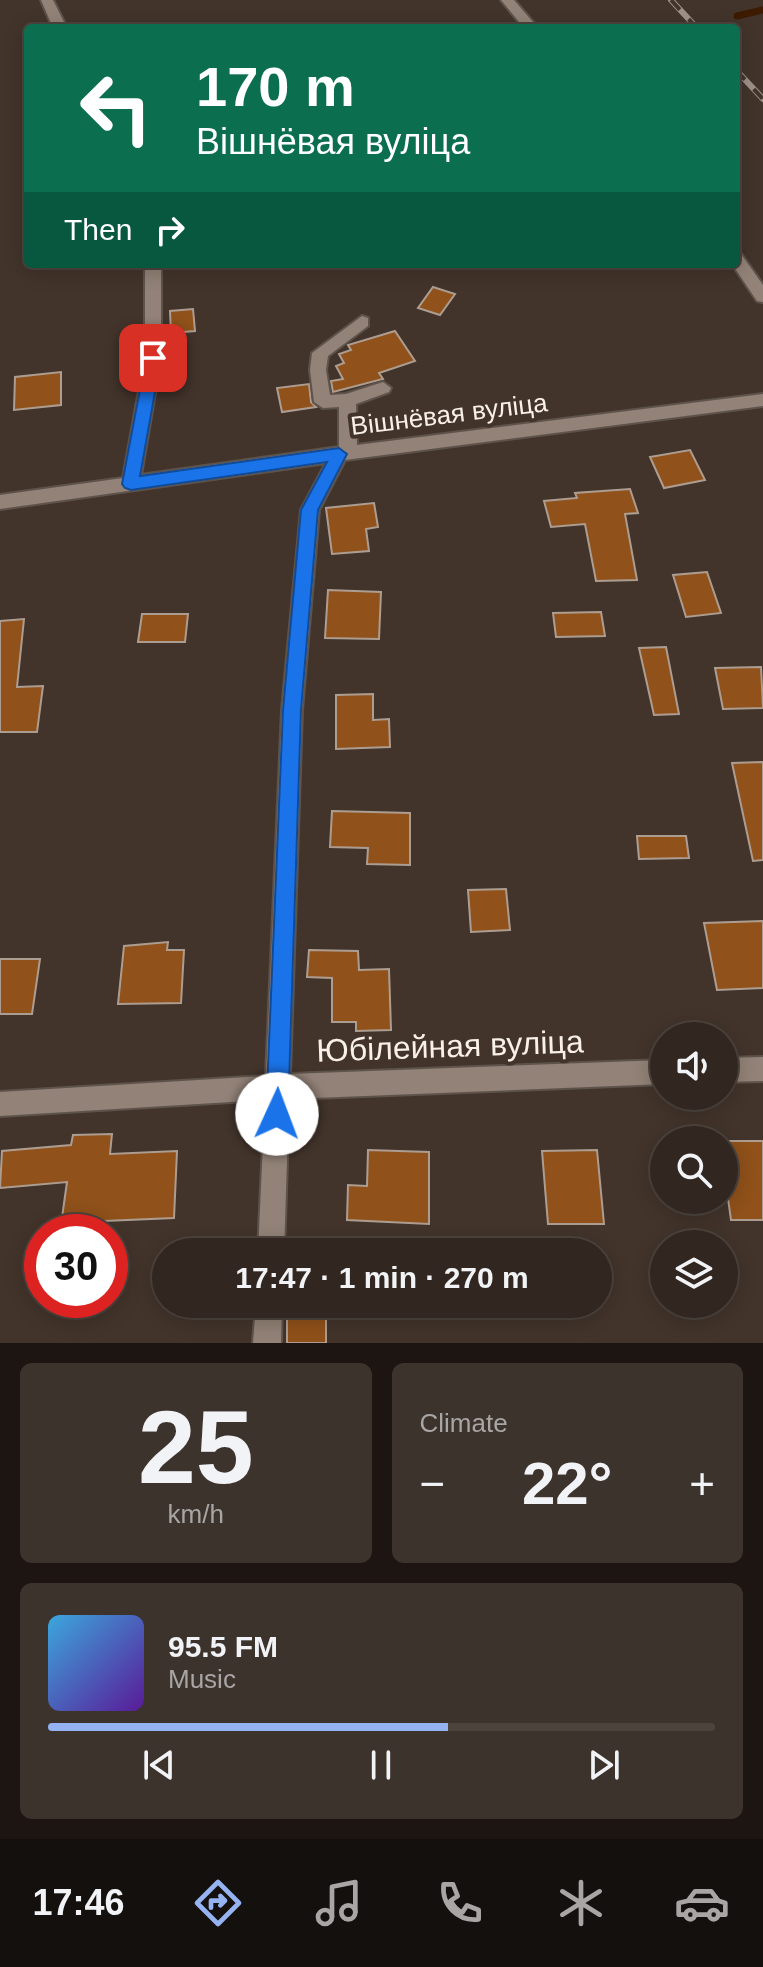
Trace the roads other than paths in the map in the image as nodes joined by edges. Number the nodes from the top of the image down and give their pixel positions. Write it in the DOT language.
graph roads {
  1 [pos="47,0"];
  2 [pos="507,0"];
  3 [pos="58,24"];
  4 [pos="528,24"];
  5 [pos="740,264"];
  6 [pos="153,268"];
  7 [pos="763,297"];
  8 [pos="362,322"];
  9 [pos="383,388"];
  10 [pos="347,400"];
  11 [pos="763,400"];
  12 [pos="344,453"];
  13 [pos="131,484"];
  14 [pos="0,502"];
  15 [pos="763,1069"];
  16 [pos="738,1070"];
  17 [pos="650,1073"];
  18 [pos="278,1087"];
  19 [pos="0,1104"];
  20 [pos="272,1238"];
  21 [pos="268,1318"];
  22 [pos="267,1343"];
  1 -- 3 [label="street"];
  2 -- 4 [label="street"];
  5 -- 7 [label="street"];
  6 -- 13 [label="street"];
  8 -- 10 [label="street"];
  9 -- 10 [label="street"];
  10 -- 12 [label="street"];
  11 -- 12 [label="street, Вішнёвая вуліца"];
  12 -- 13 [label="street, Вішнёвая вуліца"];
  12 -- 18 [label="street"];
  13 -- 14 [label="street, Вішнёвая вуліца"];
  15 -- 16 [label="street"];
  17 -- 18 [label="street, Юбілейная вуліца"];
  18 -- 19 [label="street, Юбілейная вуліца"];
  18 -- 20 [label="street"];
  21 -- 22 [label="street"];
}
